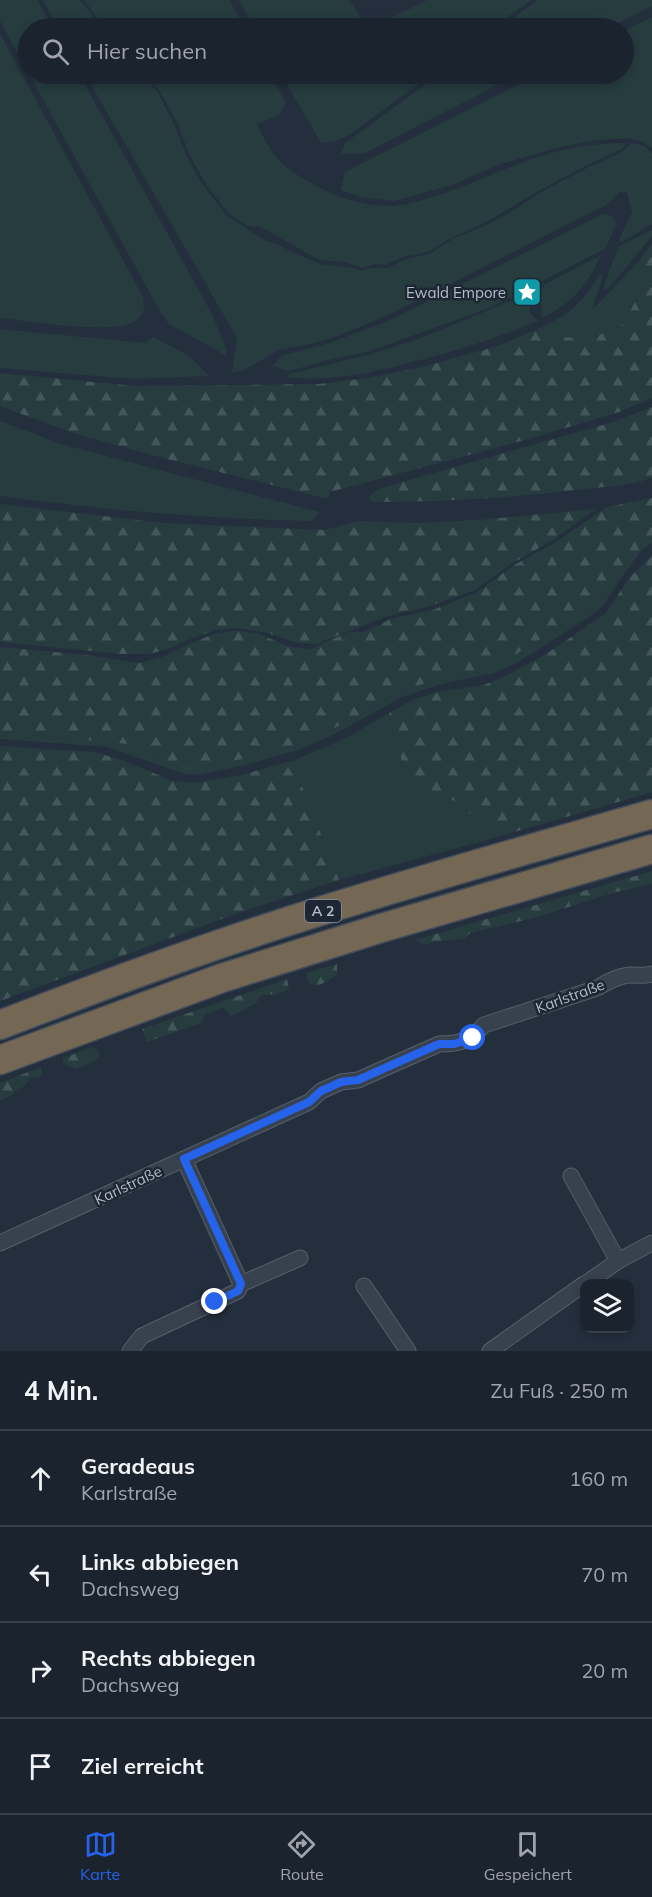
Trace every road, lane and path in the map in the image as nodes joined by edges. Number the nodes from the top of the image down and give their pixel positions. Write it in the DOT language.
graph roads {
  1 [pos="652,814"];
  2 [pos="652,849"];
  3 [pos="652,974"];
  4 [pos="0,1025"];
  5 [pos="0,1060"];
  6 [pos="184,1159"];
  7 [pos="571,1176"];
  8 [pos="0,1243"];
  9 [pos="652,1243"];
  10 [pos="300,1258"];
  11 [pos="618,1261"];
  12 [pos="592,1279"];
  13 [pos="241,1284"];
  14 [pos="364,1286"];
  15 [pos="580,1288"];
  16 [pos="130,1351"];
  17 [pos="408,1351"];
  18 [pos="490,1351"];
  1 -- 4 [label="highway, A 2"];
  2 -- 5 [label="highway, A 2"];
  3 -- 6 [label="street, Karlstraße"];
  6 -- 8 [label="street, Karlstraße"];
  6 -- 13 [label="street"];
  7 -- 11 [label="street"];
  9 -- 11 [label="street"];
  10 -- 13 [label="street"];
  11 -- 12 [label="street"];
  13 -- 16 [label="street"];
  14 -- 17 [label="street"];
  15 -- 18 [label="street"];
}
